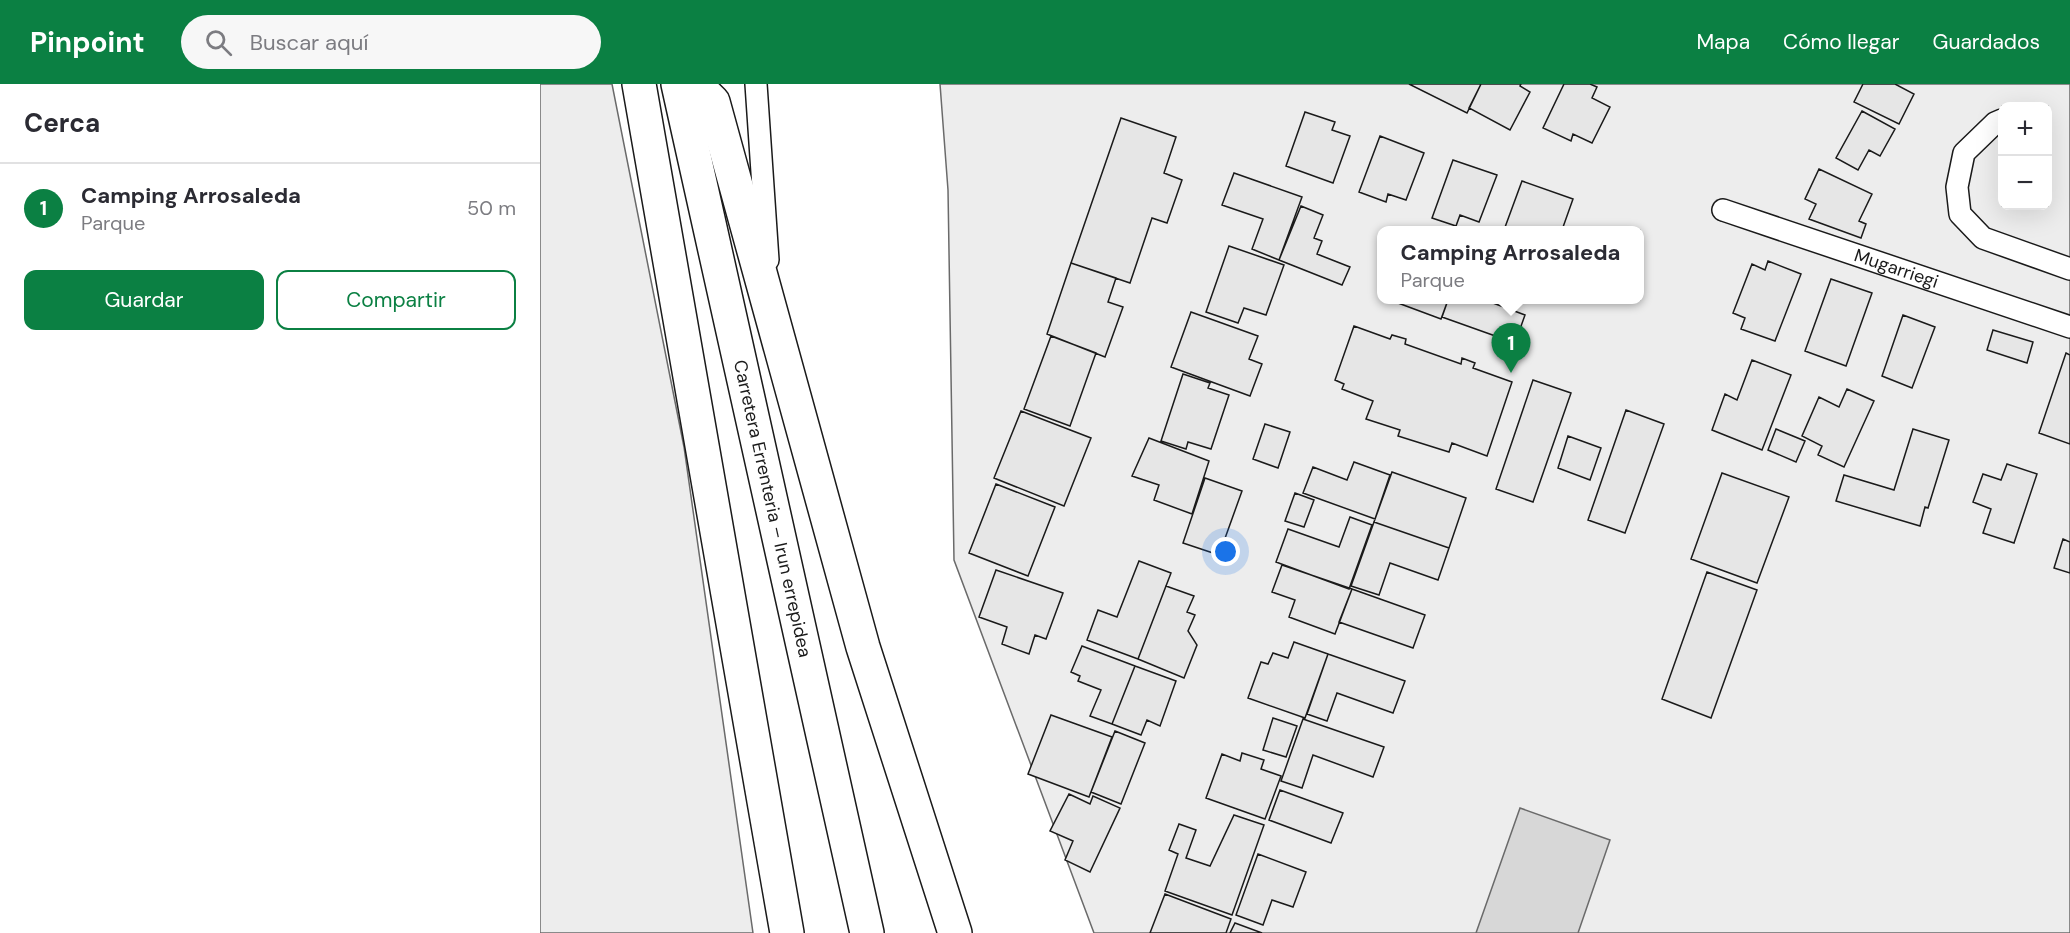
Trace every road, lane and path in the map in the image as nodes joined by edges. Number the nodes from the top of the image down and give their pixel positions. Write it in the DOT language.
graph roads {
  1 [pos="639,84"];
  2 [pos="678,84"];
  3 [pos="696,84"];
  4 [pos="756,84"];
  5 [pos="1998,122"];
  6 [pos="1723,210"];
  7 [pos="2070,269"];
  8 [pos="772,317"];
  9 [pos="2070,327"];
  10 [pos="787,933"];
  11 [pos="867,933"];
  12 [pos="955,933"];
  1 -- 10 [label="main road"];
  2 -- 11 [label="main road, Carretera Errenteria – Irun errepidea"];
  3 -- 8 [label="main road"];
  4 -- 8 [label="lane"];
  5 -- 7 [label="lane"];
  6 -- 9 [label="lane, Mugarriegi"];
  8 -- 12 [label="main road"];
}
